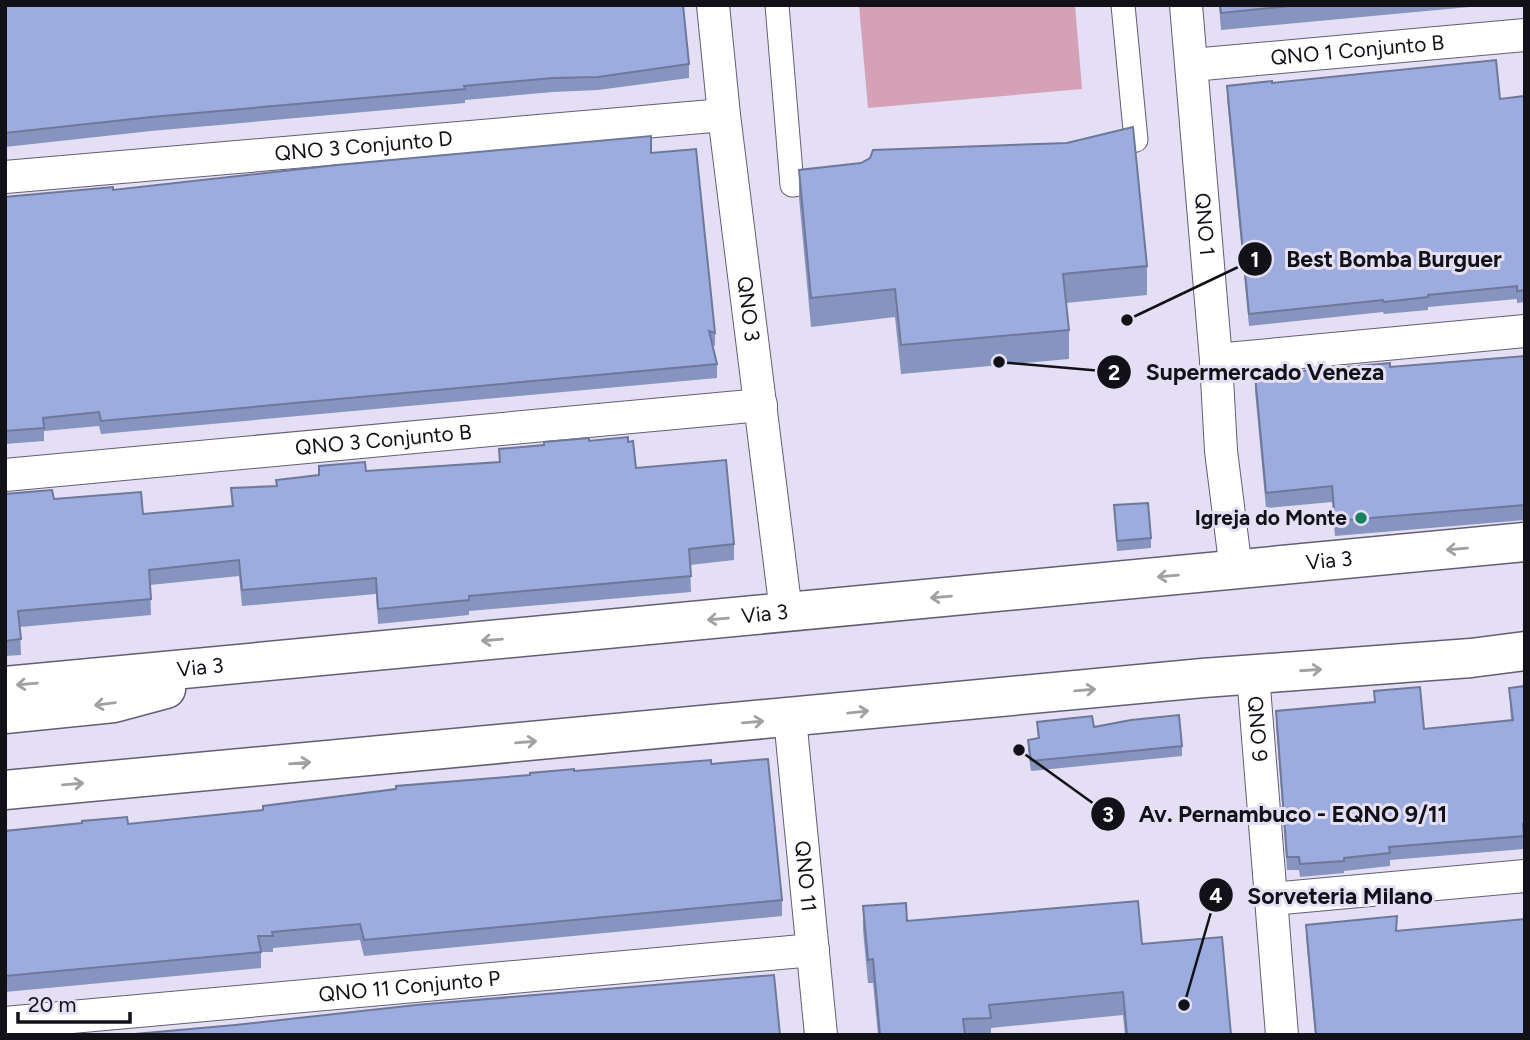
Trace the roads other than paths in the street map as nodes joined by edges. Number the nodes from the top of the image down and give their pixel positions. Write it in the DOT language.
graph roads {
  1 [pos="713,5"];
  2 [pos="777,5"];
  3 [pos="1123,5"];
  4 [pos="1186,5"];
  5 [pos="1525,34"];
  6 [pos="1192,65"];
  7 [pos="724,115"];
  8 [pos="1089,152"];
  9 [pos="5,177"];
  10 [pos="846,180"];
  11 [pos="1525,331"];
  12 [pos="1216,360"];
  13 [pos="761,405"];
  14 [pos="5,475"];
  15 [pos="1525,542"];
  16 [pos="1236,570"];
  17 [pos="786,612"];
  18 [pos="1525,651"];
  19 [pos="266,661"];
  20 [pos="1253,675"];
  21 [pos="5,686"];
  22 [pos="5,714"];
  23 [pos="790,718"];
  24 [pos="5,790"];
  25 [pos="1525,876"];
  26 [pos="1271,899"];
  27 [pos="813,950"];
  28 [pos="5,1023"];
  29 [pos="821,1035"];
  30 [pos="1282,1035"];
  1 -- 7 [label="street, QNO 3"];
  2 -- 10 [label="street"];
  3 -- 8 [label="street"];
  4 -- 6 [label="street, QNO 1"];
  5 -- 6 [label="street, QNO 1 Conjunto B"];
  6 -- 12 [label="street, QNO 1"];
  7 -- 9 [label="street, QNO 3 Conjunto D"];
  7 -- 13 [label="street, QNO 3"];
  11 -- 12 [label="street"];
  12 -- 16 [label="street, QNO 1"];
  13 -- 14 [label="street, QNO 3 Conjunto B"];
  13 -- 17 [label="street, QNO 3"];
  15 -- 16 [label="main road, Via 3, one-way"];
  16 -- 17 [label="main road, Via 3, one-way"];
  17 -- 19 [label="main road, Via 3, one-way"];
  20 -- 18 [label="main road, one-way"];
  19 -- 21 [label="main road, Via 3, one-way"];
  19 -- 22 [label="main road, one-way"];
  23 -- 20 [label="main road, one-way"];
  20 -- 26 [label="street, QNO 9"];
  24 -- 23 [label="main road, one-way"];
  23 -- 27 [label="street, QNO 11"];
  25 -- 26 [label="street"];
  26 -- 30 [label="street, QNO 9"];
  27 -- 28 [label="street, QNO 11 Conjunto P"];
  27 -- 29 [label="street, QNO 11"];
}
